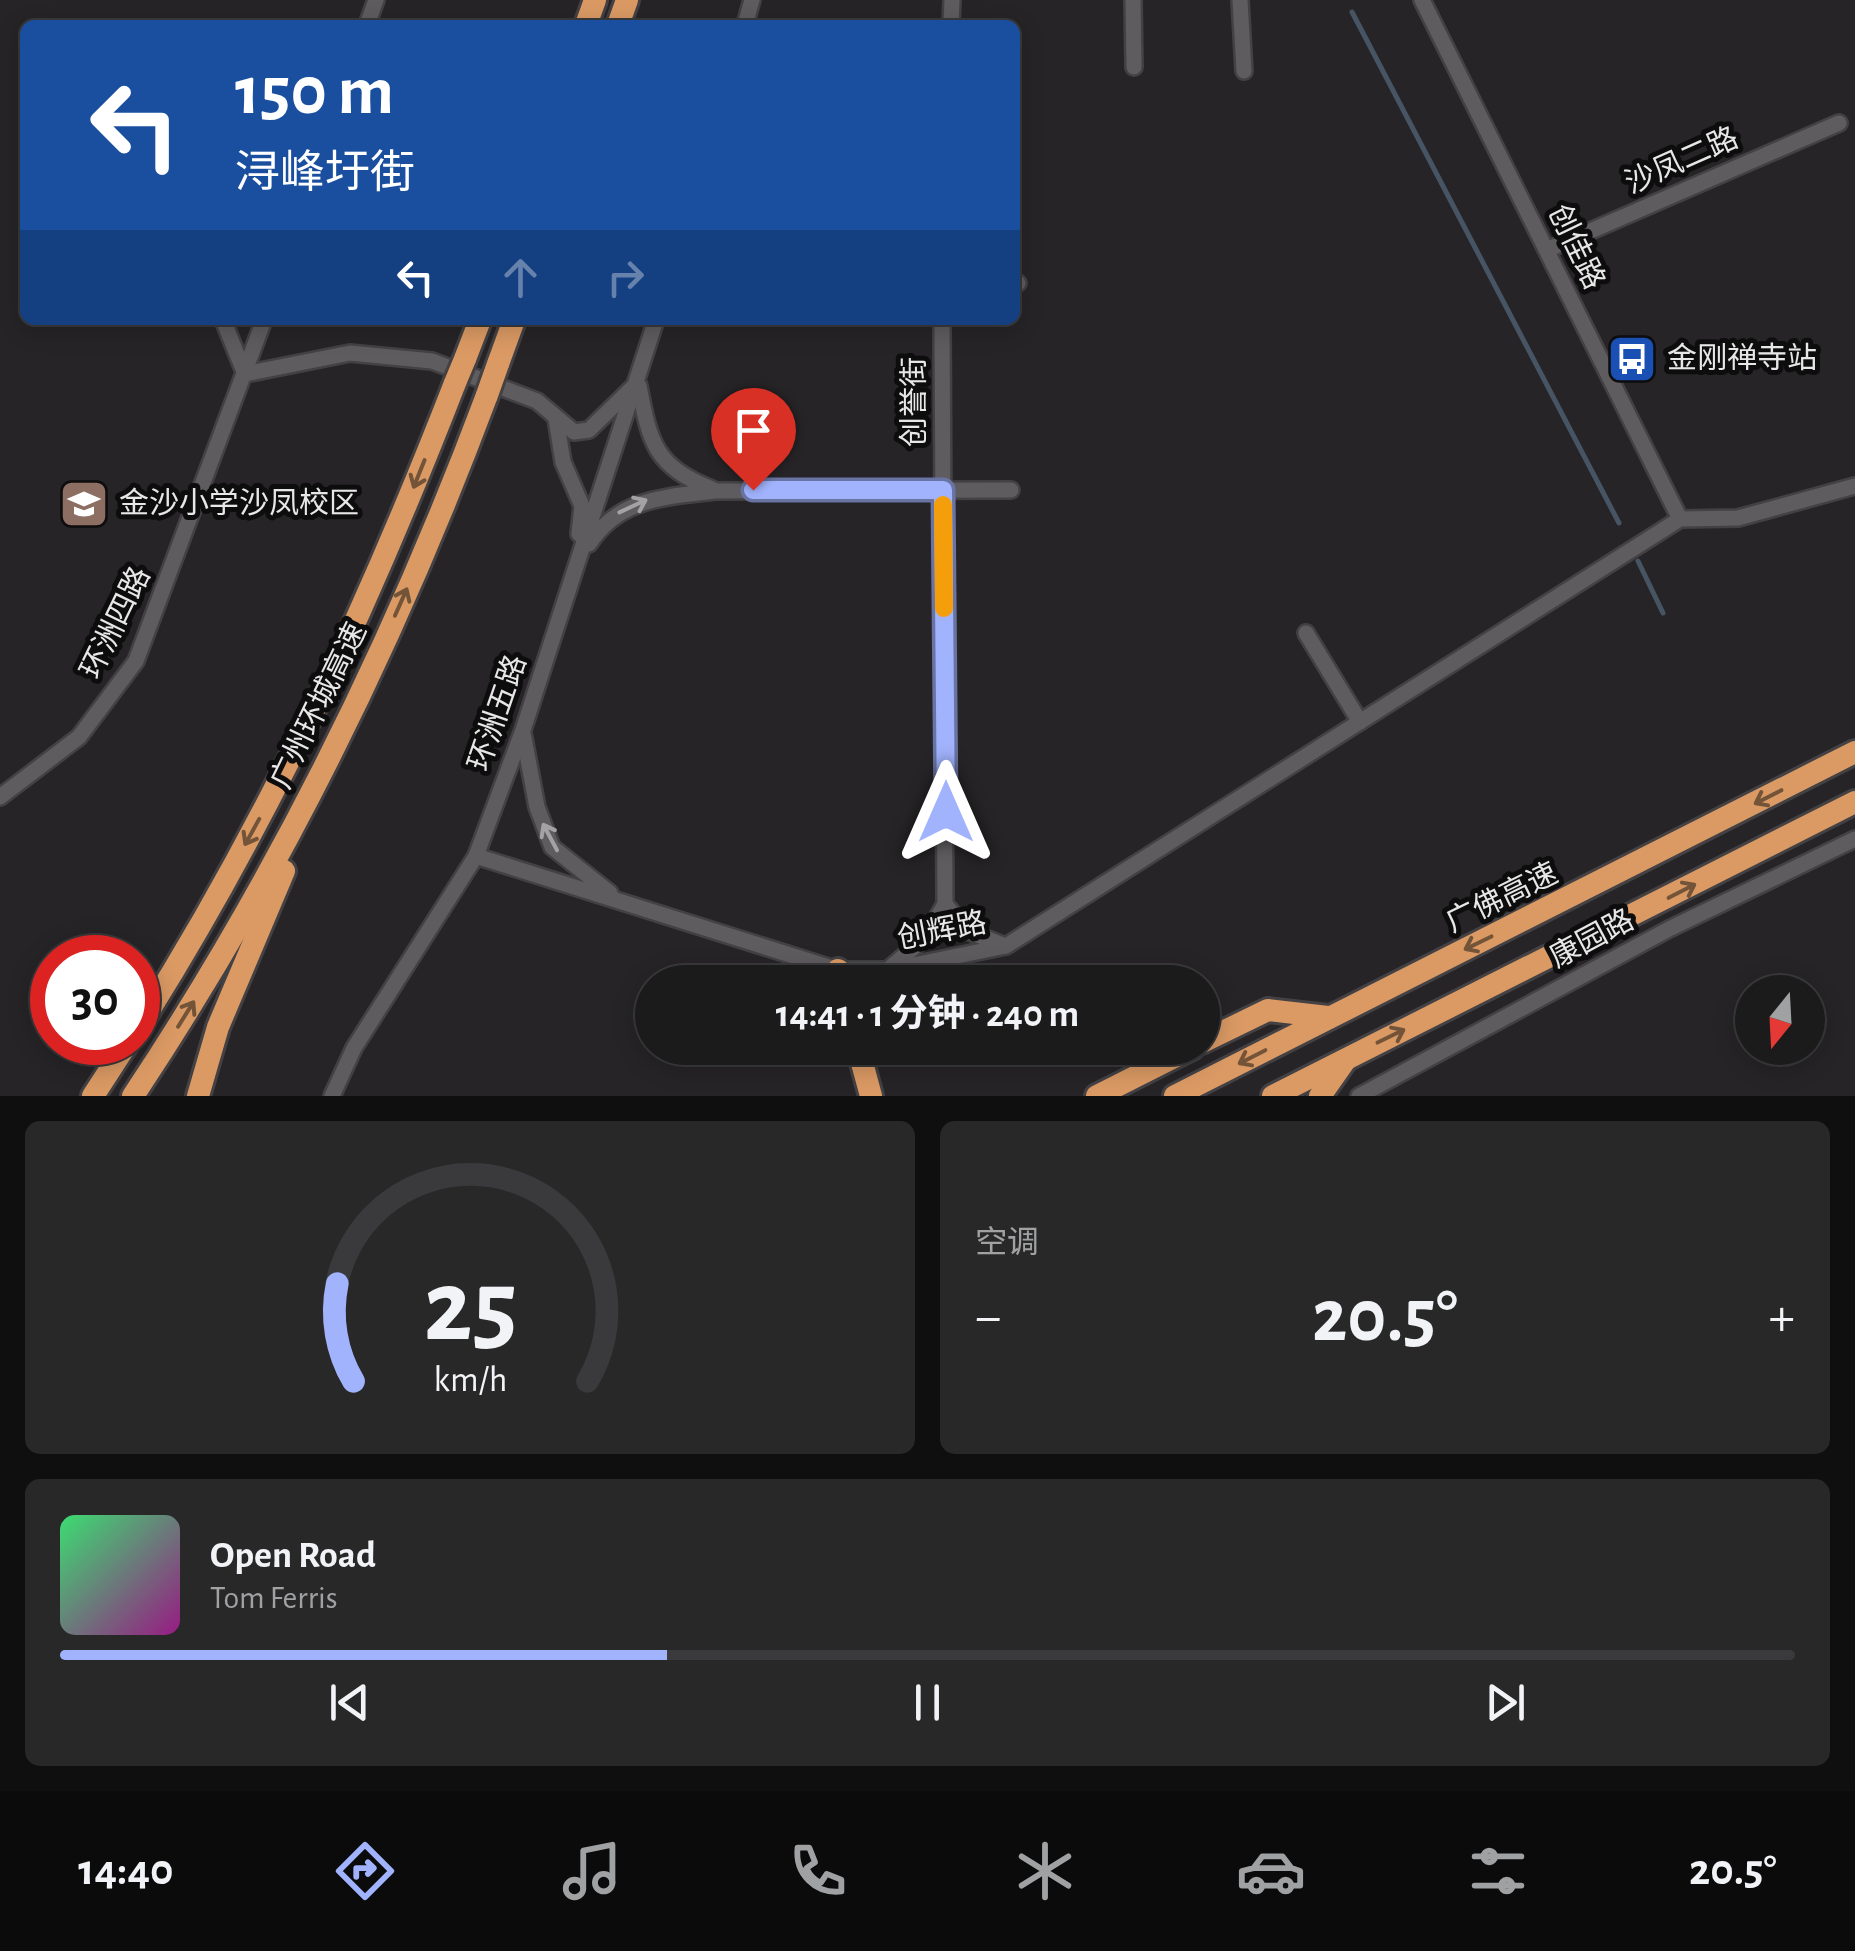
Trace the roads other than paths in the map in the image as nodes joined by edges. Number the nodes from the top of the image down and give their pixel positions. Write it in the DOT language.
graph roads {
  1 [pos="1133,0"];
  2 [pos="1227,0"];
  3 [pos="1241,0"];
  4 [pos="1422,0"];
  5 [pos="1134,67"];
  6 [pos="1244,71"];
  7 [pos="1839,123"];
  8 [pos="1548,250"];
  9 [pos="225,325"];
  10 [pos="262,325"];
  11 [pos="478,325"];
  12 [pos="512,325"];
  13 [pos="655,325"];
  14 [pos="942,325"];
  15 [pos="245,374"];
  16 [pos="638,382"];
  17 [pos="556,418"];
  18 [pos="1855,486"];
  19 [pos="715,490"];
  20 [pos="943,490"];
  21 [pos="1012,490"];
  22 [pos="1680,519"];
  23 [pos="576,564"];
  24 [pos="1306,632"];
  25 [pos="384,640"];
  26 [pos="1360,722"];
  27 [pos="522,730"];
  28 [pos="1855,752"];
  29 [pos="0,796"];
  30 [pos="1855,802"];
  31 [pos="1855,839"];
  32 [pos="476,856"];
  33 [pos="621,901"];
  34 [pos="945,904"];
  35 [pos="1006,946"];
  36 [pos="807,965"];
  37 [pos="894,965"];
  38 [pos="913,965"];
  39 [pos="160,991"];
  40 [pos="1328,1017"];
  41 [pos="1220,1033"];
  42 [pos="1346,1058"];
  43 [pos="113,1065"];
  44 [pos="863,1065"];
  45 [pos="1158,1065"];
  46 [pos="93,1096"];
  47 [pos="134,1096"];
  48 [pos="198,1096"];
  49 [pos="332,1096"];
  50 [pos="871,1096"];
  51 [pos="1097,1096"];
  52 [pos="1175,1096"];
  53 [pos="1273,1096"];
  54 [pos="1320,1096"];
  55 [pos="1359,1096"];
  1 -- 5 [label="street"];
  2 -- 3 [label="street"];
  3 -- 6 [label="street"];
  4 -- 8 [label="street, 创佳路"];
  7 -- 8 [label="street, 沙凤二路"];
  8 -- 22 [label="street, 创佳路"];
  9 -- 15 [label="street"];
  10 -- 15 [label="street, 环洲四路"];
  11 -- 39 [label="highway, 广州环城高速, one-way, bridge"];
  25 -- 12 [label="highway, 广州环城高速, one-way, bridge"];
  13 -- 16 [label="street, 环洲五路"];
  14 -- 20 [label="street, 创誉街"];
  15 -- 17 [label="street"];
  15 -- 29 [label="street, 环洲四路"];
  16 -- 17 [label="street"];
  16 -- 19 [label="street"];
  16 -- 23 [label="street, 环洲五路"];
  17 -- 23 [label="street"];
  18 -- 22 [label="street"];
  19 -- 20 [label="street"];
  23 -- 19 [label="street, one-way"];
  20 -- 21 [label="street"];
  20 -- 34 [label="street, 创誉街"];
  22 -- 26 [label="street"];
  23 -- 27 [label="street, 环洲五路"];
  24 -- 26 [label="street"];
  47 -- 25 [label="highway, 广州环城高速, one-way"];
  25 -- 48 [label="highway"];
  26 -- 35 [label="street"];
  27 -- 32 [label="street, 环洲五路"];
  33 -- 27 [label="street, one-way"];
  28 -- 40 [label="highway, 广佛高速, one-way"];
  42 -- 30 [label="highway, one-way"];
  31 -- 55 [label="street, 康园路"];
  32 -- 33 [label="street, 创辉路"];
  32 -- 49 [label="street, 环洲五路"];
  33 -- 36 [label="street, 创辉路"];
  34 -- 35 [label="street"];
  34 -- 37 [label="street"];
  35 -- 38 [label="street, 创辉路"];
  40 -- 41 [label="highway"];
  40 -- 52 [label="highway, 广佛高速, one-way"];
  42 -- 53 [label="highway"];
  42 -- 54 [label="highway"];
  43 -- 46 [label="highway"];
  44 -- 50 [label="highway"];
  45 -- 51 [label="highway"];
}
